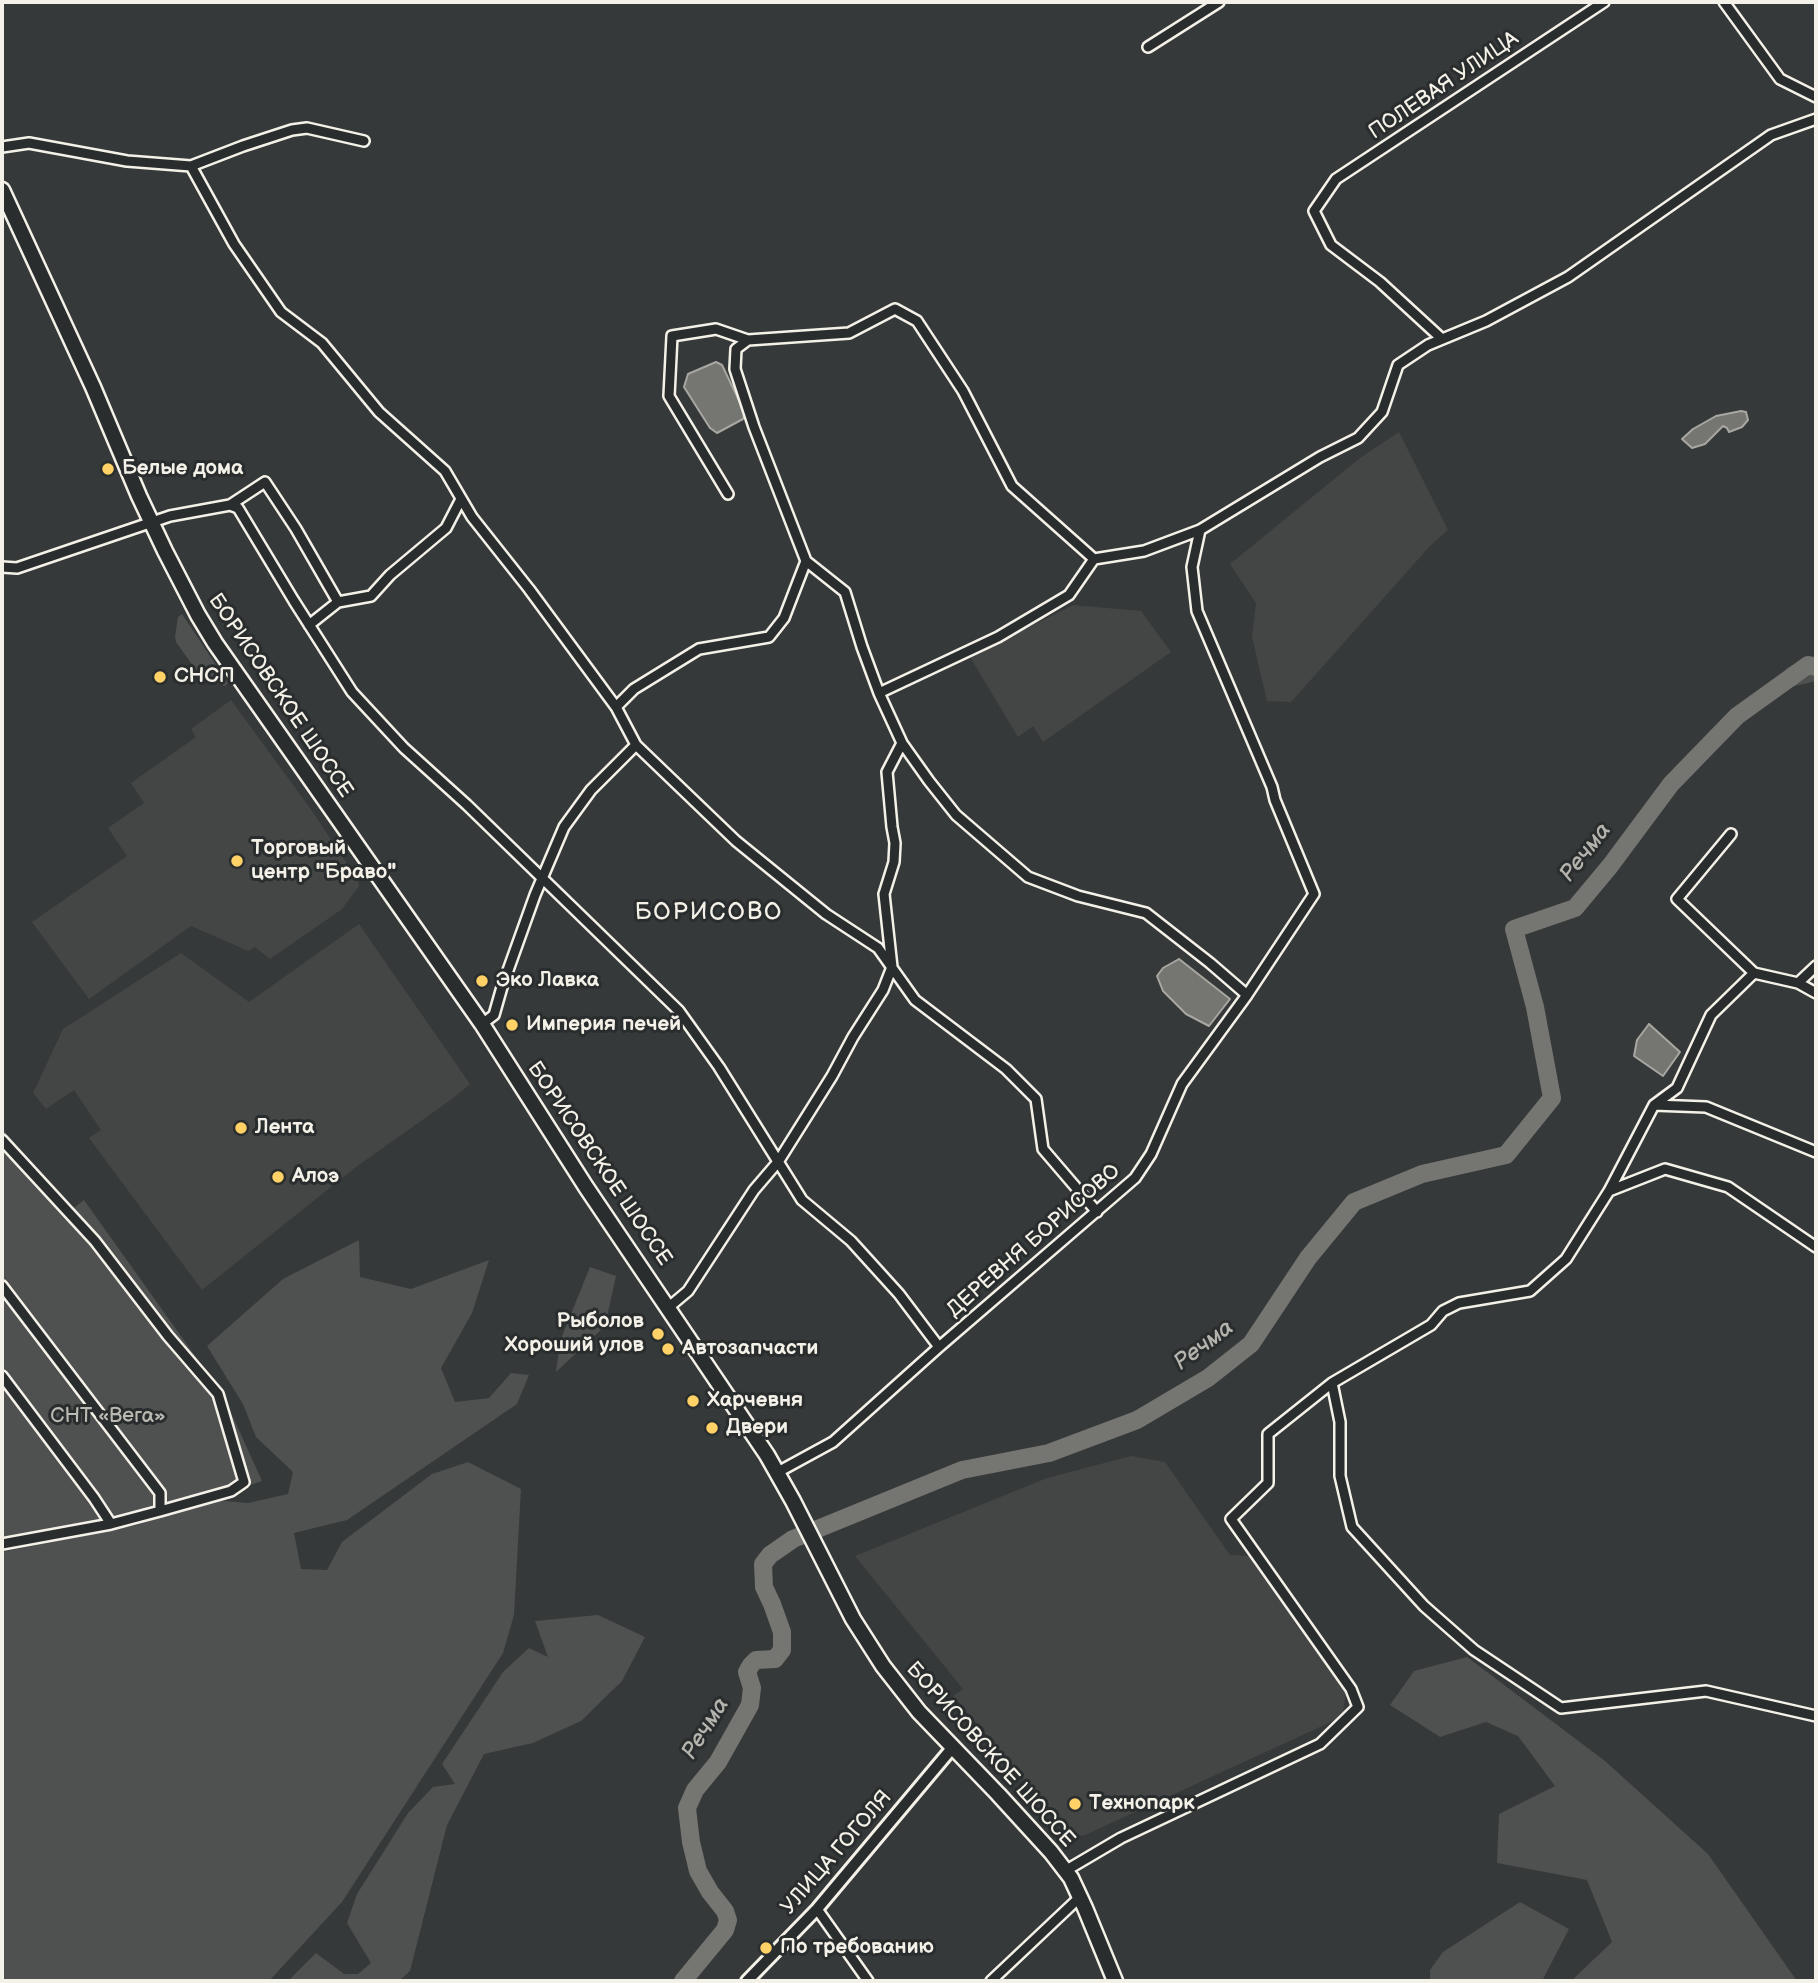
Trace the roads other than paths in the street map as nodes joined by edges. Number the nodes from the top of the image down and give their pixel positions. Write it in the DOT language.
graph roads {
  1 [pos="1219,2"];
  2 [pos="1604,2"];
  3 [pos="1724,2"];
  4 [pos="1148,47"];
  5 [pos="1816,97"];
  6 [pos="1816,119"];
  7 [pos="364,141"];
  8 [pos="2,147"];
  9 [pos="191,166"];
  10 [pos="2,190"];
  11 [pos="1442,339"];
  12 [pos="748,340"];
  13 [pos="728,494"];
  14 [pos="461,499"];
  15 [pos="230,505"];
  16 [pos="151,521"];
  17 [pos="1200,530"];
  18 [pos="1094,559"];
  19 [pos="806,561"];
  20 [pos="2,567"];
  21 [pos="338,602"];
  22 [pos="309,625"];
  23 [pos="880,693"];
  24 [pos="616,707"];
  25 [pos="902,743"];
  26 [pos="636,745"];
  27 [pos="1731,834"];
  28 [pos="543,880"];
  29 [pos="1816,966"];
  30 [pos="891,967"];
  31 [pos="1754,973"];
  32 [pos="1798,983"];
  33 [pos="1816,993"];
  34 [pos="1247,995"];
  35 [pos="482,1024"];
  36 [pos="1654,1105"];
  37 [pos="2,1140"];
  38 [pos="1816,1152"];
  39 [pos="778,1162"];
  40 [pos="1609,1191"];
  41 [pos="1097,1212"];
  42 [pos="1816,1247"];
  43 [pos="2,1286"];
  44 [pos="669,1307"];
  45 [pos="939,1347"];
  46 [pos="2,1376"];
  47 [pos="1332,1383"];
  48 [pos="778,1472"];
  49 [pos="160,1511"];
  50 [pos="111,1524"];
  51 [pos="2,1544"];
  52 [pos="1816,1716"];
  53 [pos="953,1747"];
  54 [pos="1065,1871"];
  55 [pos="1080,1897"];
  56 [pos="817,1909"];
  57 [pos="747,1981"];
  58 [pos="868,1981"];
  59 [pos="992,1981"];
  60 [pos="1115,1981"];
  1 -- 4 [label="street"];
  2 -- 11 [label="street, ПОЛЕВАЯ УЛИЦА"];
  3 -- 5 [label="street"];
  6 -- 11 [label="street"];
  7 -- 9 [label="street"];
  8 -- 9 [label="street"];
  9 -- 14 [label="street"];
  10 -- 16 [label="main road, БОРИСОВСКОЕ ШОССЕ"];
  11 -- 17 [label="street"];
  12 -- 13 [label="street"];
  12 -- 18 [label="street"];
  12 -- 19 [label="street"];
  14 -- 21 [label="street"];
  14 -- 24 [label="street"];
  15 -- 16 [label="street"];
  15 -- 21 [label="street"];
  15 -- 22 [label="street"];
  16 -- 20 [label="street"];
  16 -- 35 [label="main road, БОРИСОВСКОЕ ШОССЕ"];
  17 -- 18 [label="street"];
  17 -- 34 [label="street, ДЕРЕВНЯ БОРИСОВО"];
  18 -- 23 [label="street"];
  19 -- 23 [label="street"];
  19 -- 24 [label="street"];
  21 -- 22 [label="street"];
  22 -- 28 [label="street"];
  23 -- 25 [label="street"];
  24 -- 26 [label="street"];
  25 -- 30 [label="street"];
  25 -- 34 [label="street"];
  26 -- 28 [label="street"];
  26 -- 30 [label="street"];
  27 -- 31 [label="street"];
  28 -- 35 [label="street"];
  28 -- 39 [label="street"];
  29 -- 32 [label="street"];
  30 -- 39 [label="street"];
  30 -- 41 [label="street"];
  31 -- 32 [label="street"];
  31 -- 36 [label="street"];
  32 -- 33 [label="street"];
  34 -- 41 [label="street, ДЕРЕВНЯ БОРИСОВО"];
  35 -- 44 [label="main road, БОРИСОВСКОЕ ШОССЕ"];
  36 -- 38 [label="street"];
  36 -- 40 [label="street"];
  37 -- 49 [label="street"];
  39 -- 44 [label="street"];
  39 -- 45 [label="street"];
  40 -- 42 [label="street"];
  40 -- 47 [label="street"];
  41 -- 45 [label="street, ДЕРЕВНЯ БОРИСОВО"];
  43 -- 49 [label="street"];
  44 -- 48 [label="main road, БОРИСОВСКОЕ ШОССЕ"];
  45 -- 48 [label="street, ДЕРЕВНЯ БОРИСОВО"];
  46 -- 50 [label="street"];
  47 -- 52 [label="street"];
  47 -- 54 [label="street"];
  48 -- 53 [label="main road, БОРИСОВСКОЕ ШОССЕ"];
  49 -- 50 [label="street"];
  50 -- 51 [label="street"];
  53 -- 54 [label="main road, БОРИСОВСКОЕ ШОССЕ"];
  53 -- 56 [label="street, УЛИЦА ГОГОЛЯ"];
  54 -- 55 [label="main road, БОРИСОВСКОЕ ШОССЕ"];
  55 -- 59 [label="street"];
  55 -- 60 [label="main road, БОРИСОВСКОЕ ШОССЕ"];
  56 -- 57 [label="street, УЛИЦА ГОГОЛЯ"];
  56 -- 58 [label="street"];
}
